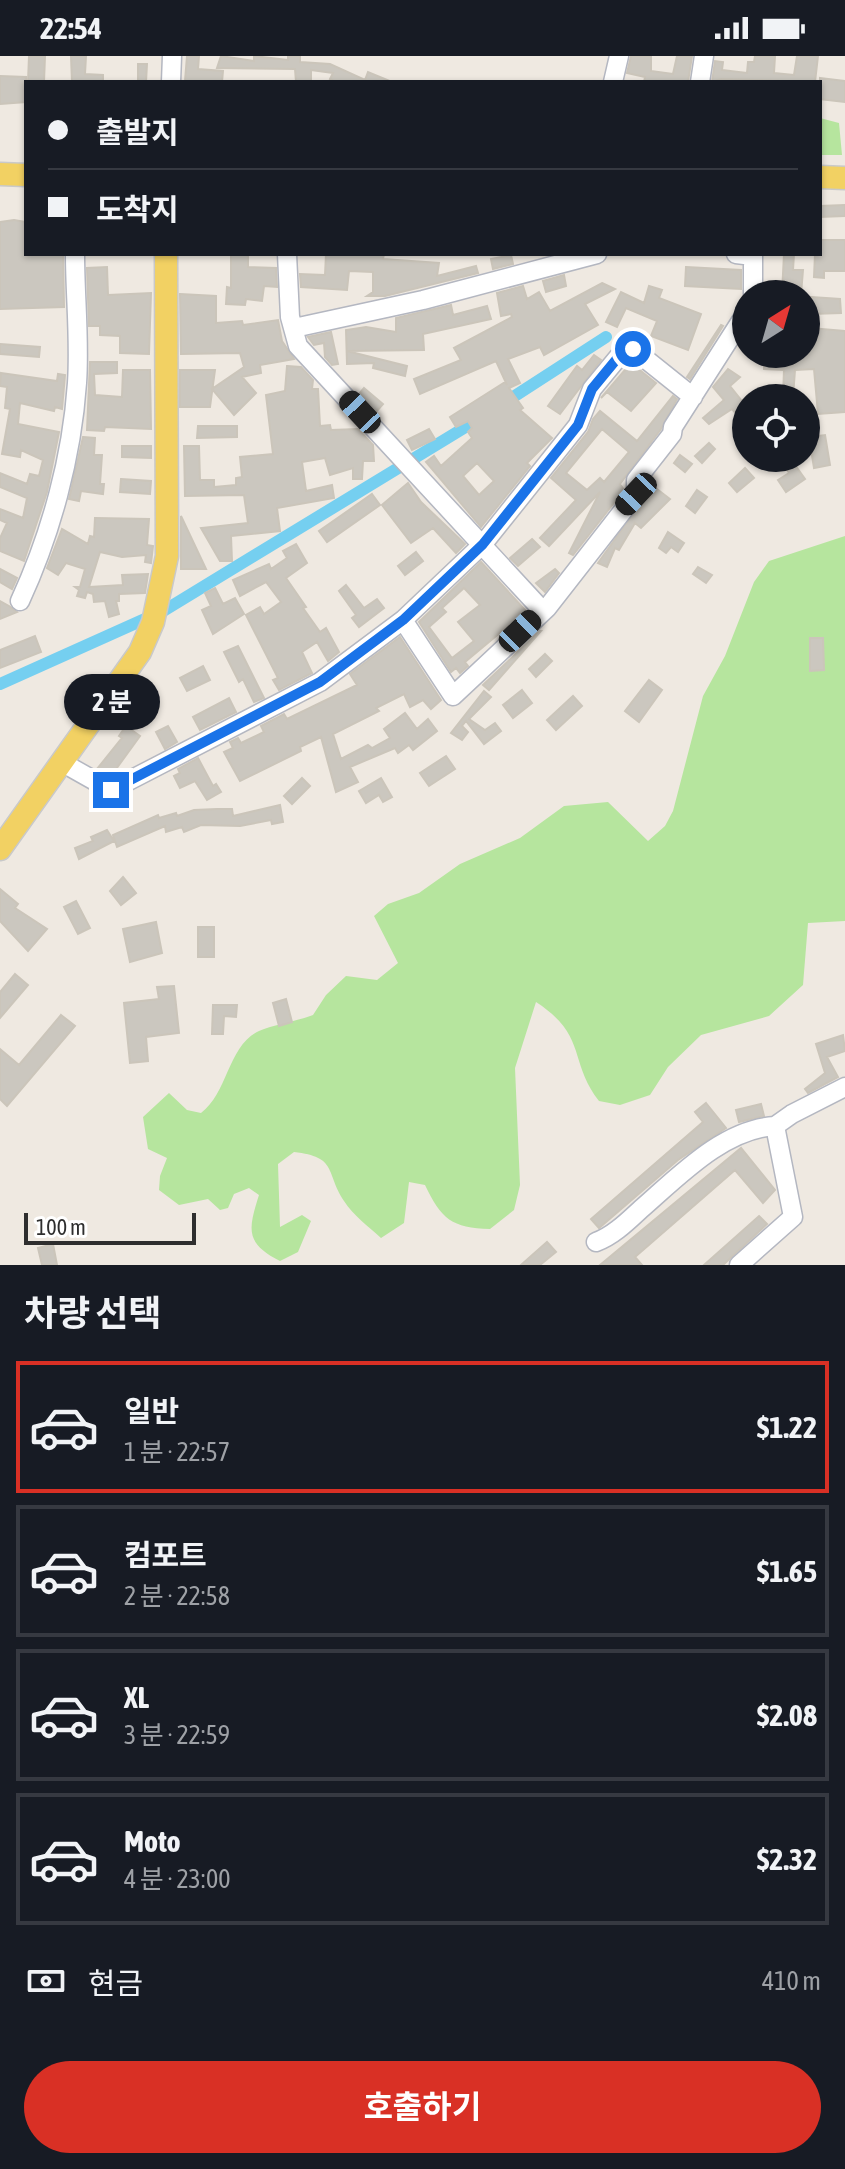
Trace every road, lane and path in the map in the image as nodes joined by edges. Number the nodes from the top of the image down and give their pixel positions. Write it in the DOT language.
graph roads {
  1 [pos="172,56"];
  2 [pos="619,56"];
  3 [pos="704,56"];
  4 [pos="171,80"];
  5 [pos="613,80"];
  6 [pos="700,80"];
  7 [pos="0,174"];
  8 [pos="24,175"];
  9 [pos="822,177"];
  10 [pos="845,178"];
  11 [pos="75,256"];
  12 [pos="166,256"];
  13 [pos="287,256"];
  14 [pos="589,256"];
  15 [pos="753,256"];
  16 [pos="753,280"];
  17 [pos="294,328"];
  18 [pos="732,335"];
  19 [pos="693,397"];
  20 [pos="483,544"];
  21 [pos="20,601"];
  22 [pos="542,610"];
  23 [pos="403,620"];
  24 [pos="63,763"];
  25 [pos="0,849"];
  26 [pos="845,1087"];
  27 [pos="775,1126"];
  28 [pos="596,1242"];
  29 [pos="739,1265"];
  1 -- 4 [label="street"];
  2 -- 5 [label="street"];
  3 -- 6 [label="street"];
  7 -- 8 [label="main road"];
  9 -- 10 [label="main road"];
  11 -- 21 [label="street"];
  12 -- 24 [label="main road"];
  13 -- 17 [label="street"];
  14 -- 17 [label="street"];
  15 -- 16 [label="street"];
  17 -- 20 [label="street"];
  18 -- 19 [label="street"];
  19 -- 20 [label="street"];
  19 -- 22 [label="street"];
  20 -- 22 [label="street"];
  20 -- 23 [label="street"];
  22 -- 23 [label="street"];
  23 -- 24 [label="street"];
  24 -- 25 [label="main road"];
  26 -- 27 [label="street"];
  27 -- 28 [label="street"];
  27 -- 29 [label="street"];
}
